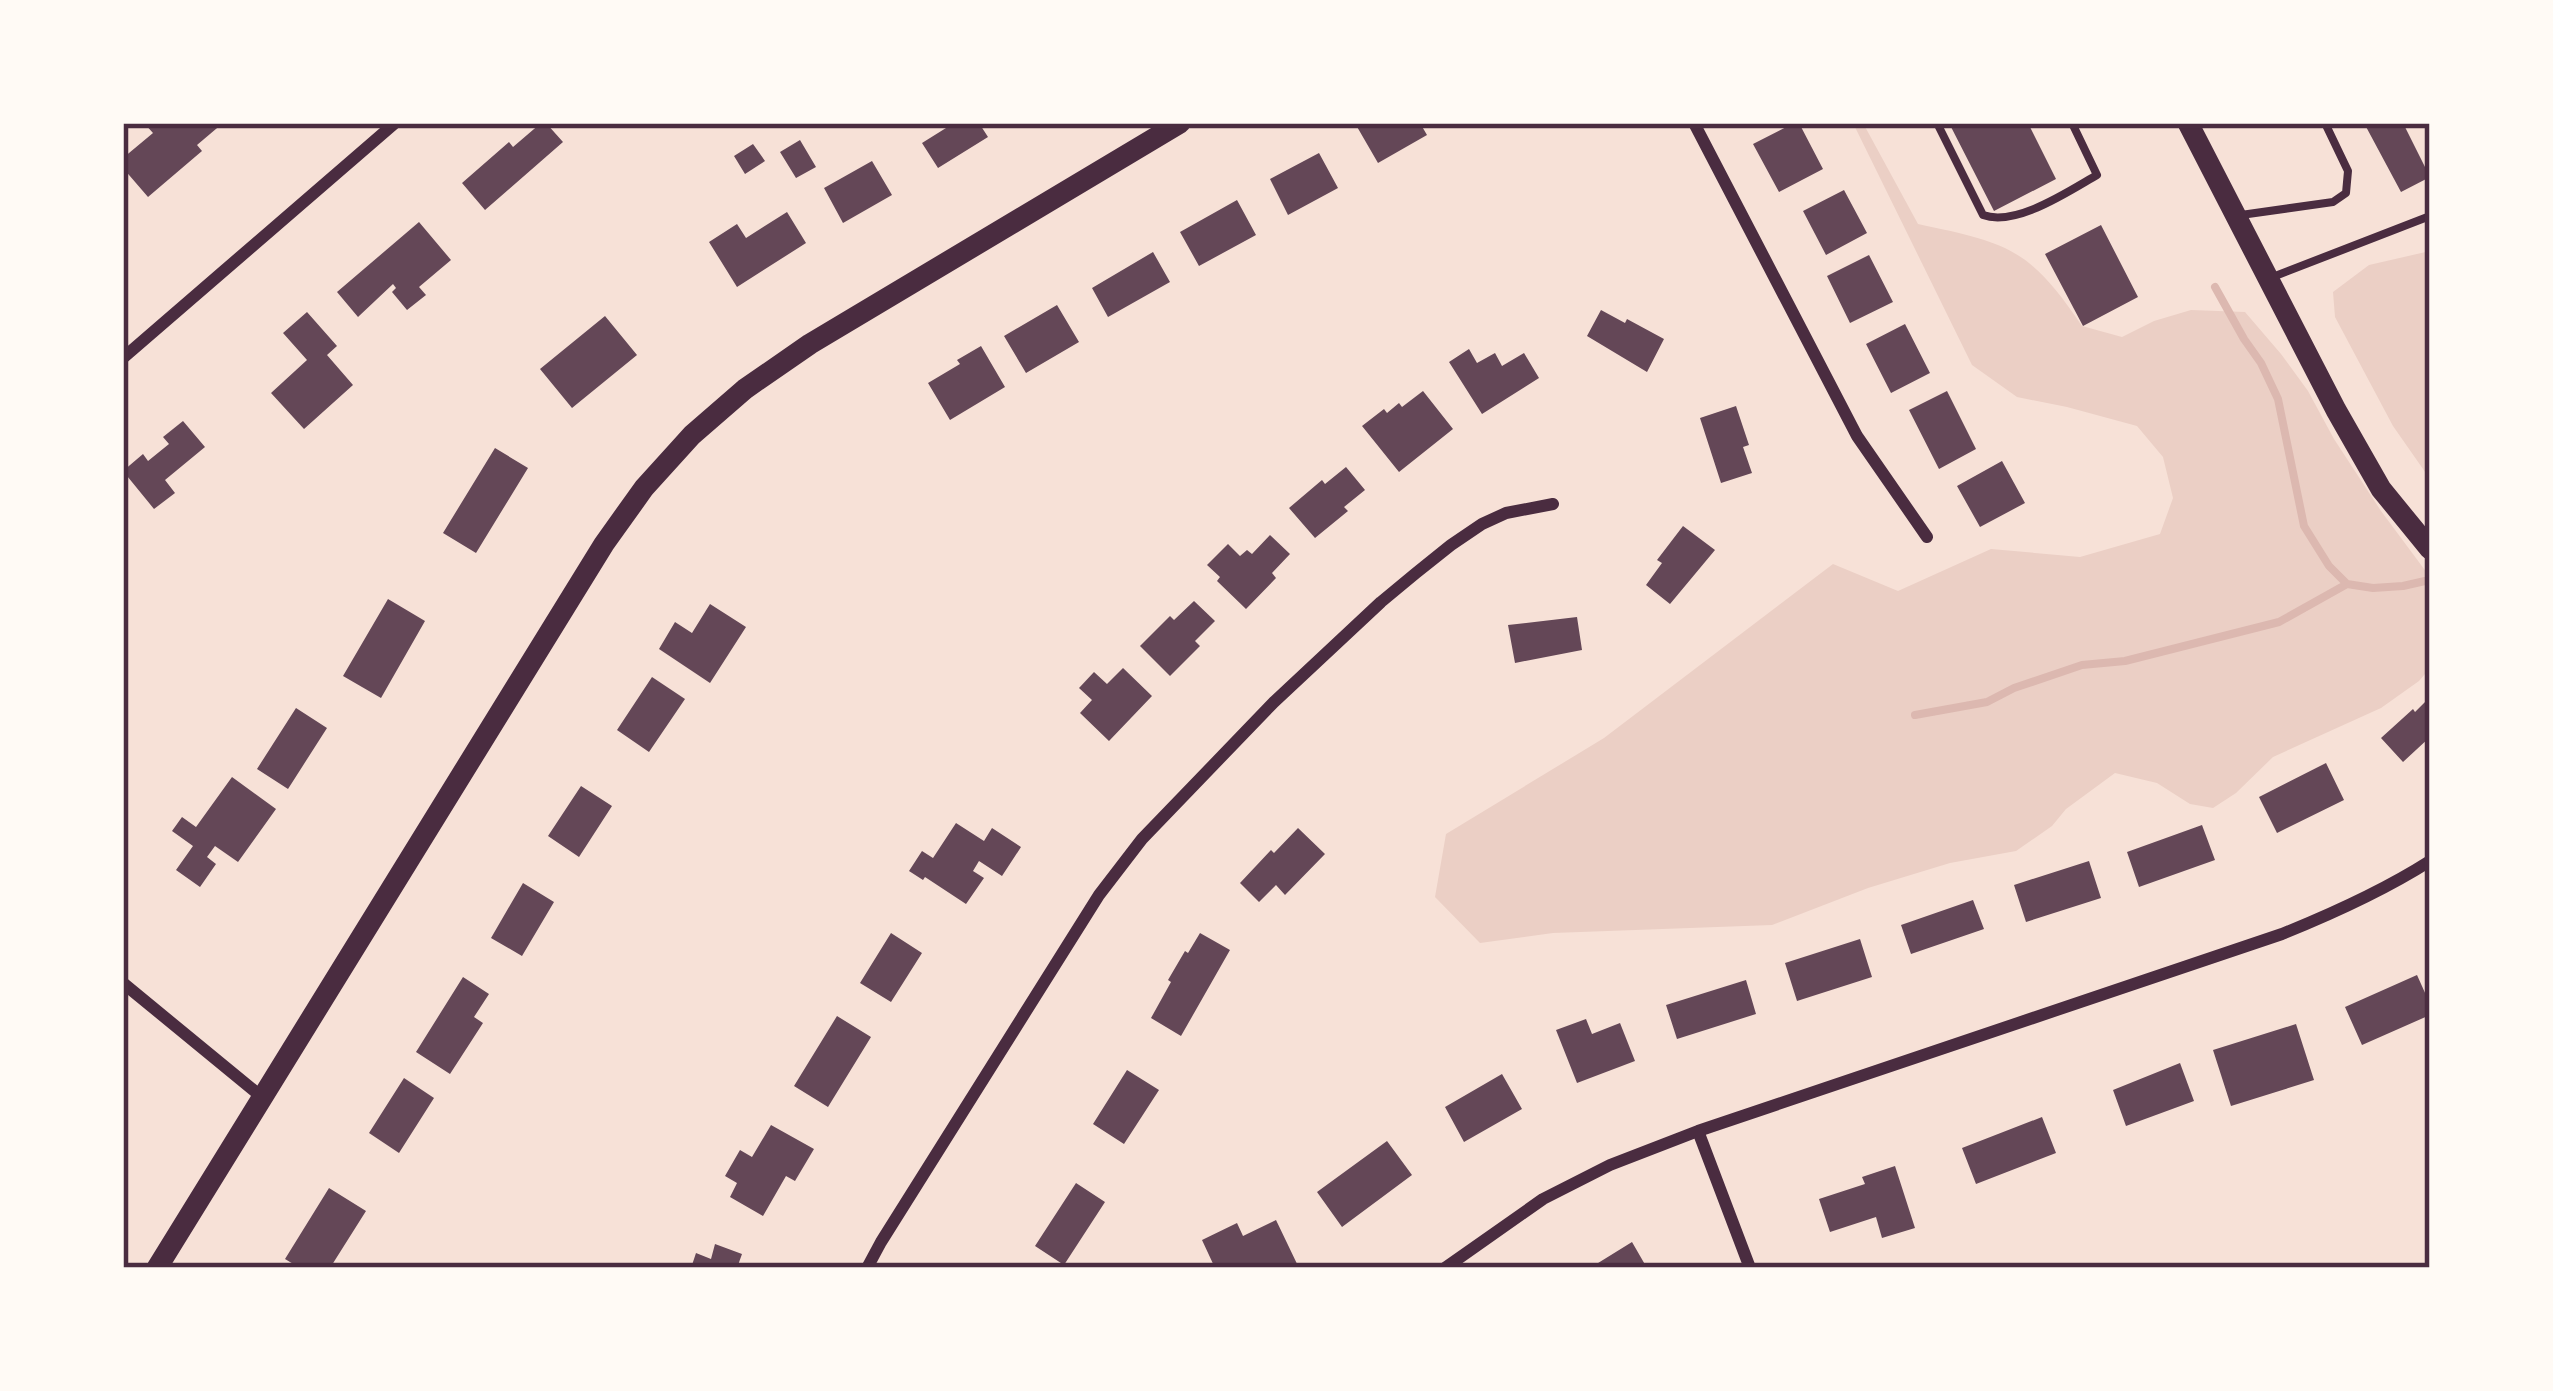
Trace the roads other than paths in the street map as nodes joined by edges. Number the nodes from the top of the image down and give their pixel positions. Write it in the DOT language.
graph roads {
  1 [pos="395,123"];
  2 [pos="1180,123"];
  3 [pos="1694,123"];
  4 [pos="1936,123"];
  5 [pos="2072,123"];
  6 [pos="2188,123"];
  7 [pos="2325,123"];
  8 [pos="2236,216"];
  9 [pos="2430,216"];
  10 [pos="2268,279"];
  11 [pos="123,358"];
  12 [pos="1553,504"];
  13 [pos="1927,536"];
  14 [pos="2430,549"];
  15 [pos="2430,861"];
  16 [pos="123,982"];
  17 [pos="263,1098"];
  18 [pos="1698,1131"];
  19 [pos="157,1268"];
  20 [pos="867,1268"];
  21 [pos="1445,1268"];
  22 [pos="1750,1268"];
  1 -- 11 [label="street"];
  2 -- 17 [label="street"];
  3 -- 13 [label="street"];
  4 -- 5 [label="lane"];
  6 -- 8 [label="street"];
  7 -- 8 [label="lane"];
  8 -- 10 [label="street"];
  9 -- 10 [label="lane"];
  10 -- 14 [label="street"];
  12 -- 20 [label="street"];
  15 -- 18 [label="street"];
  16 -- 17 [label="street"];
  17 -- 19 [label="street"];
  18 -- 21 [label="street"];
  18 -- 22 [label="street"];
}
